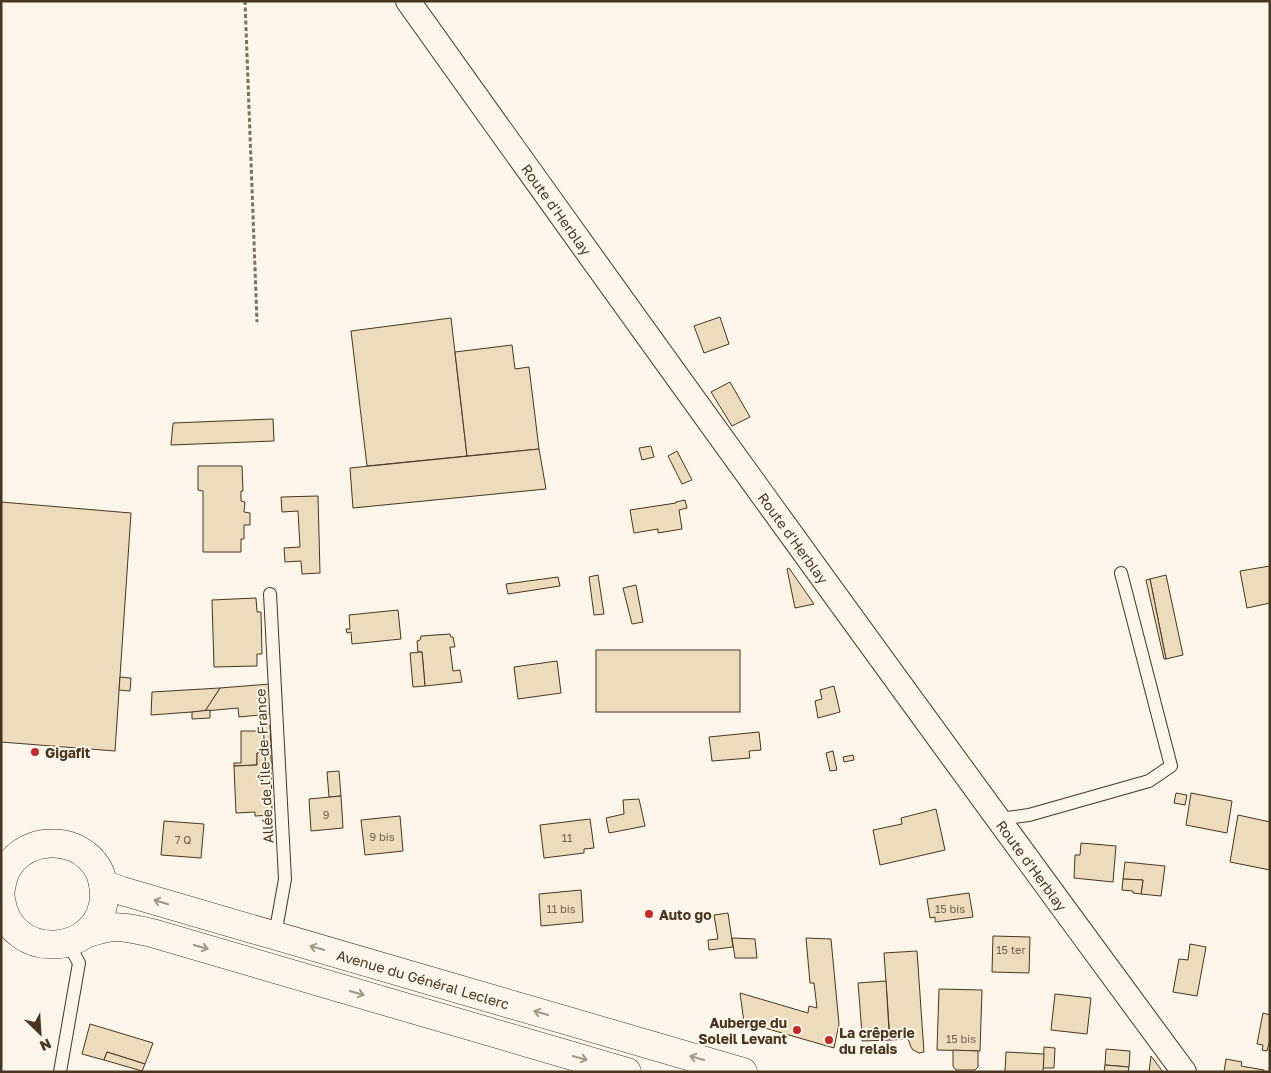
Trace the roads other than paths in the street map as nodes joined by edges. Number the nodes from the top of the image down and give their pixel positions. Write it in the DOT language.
graph roads {
  1 [pos="408,1"];
  2 [pos="1121,573"];
  3 [pos="270,594"];
  4 [pos="999,819"];
  5 [pos="11,852"];
  6 [pos="103,884"];
  7 [pos="2,906"];
  8 [pos="275,935"];
  9 [pos="77,938"];
  10 [pos="60,1072"];
  11 [pos="627,1072"];
  12 [pos="743,1072"];
  13 [pos="1184,1072"];
  1 -- 4 [label="street, Route d'Herblay"];
  2 -- 4 [label="lane"];
  3 -- 8 [label="lane, Allée de l'Île-de-France"];
  4 -- 13 [label="street, Route d'Herblay"];
  5 -- 6 [label="main road"];
  5 -- 7 [label="main road"];
  8 -- 6 [label="main road, Avenue du Général Leclerc, one-way"];
  6 -- 9 [label="main road"];
  7 -- 9 [label="main road"];
  12 -- 8 [label="main road, Avenue du Général Leclerc, one-way"];
  9 -- 10 [label="lane"];
  9 -- 11 [label="main road, one-way"];
}
